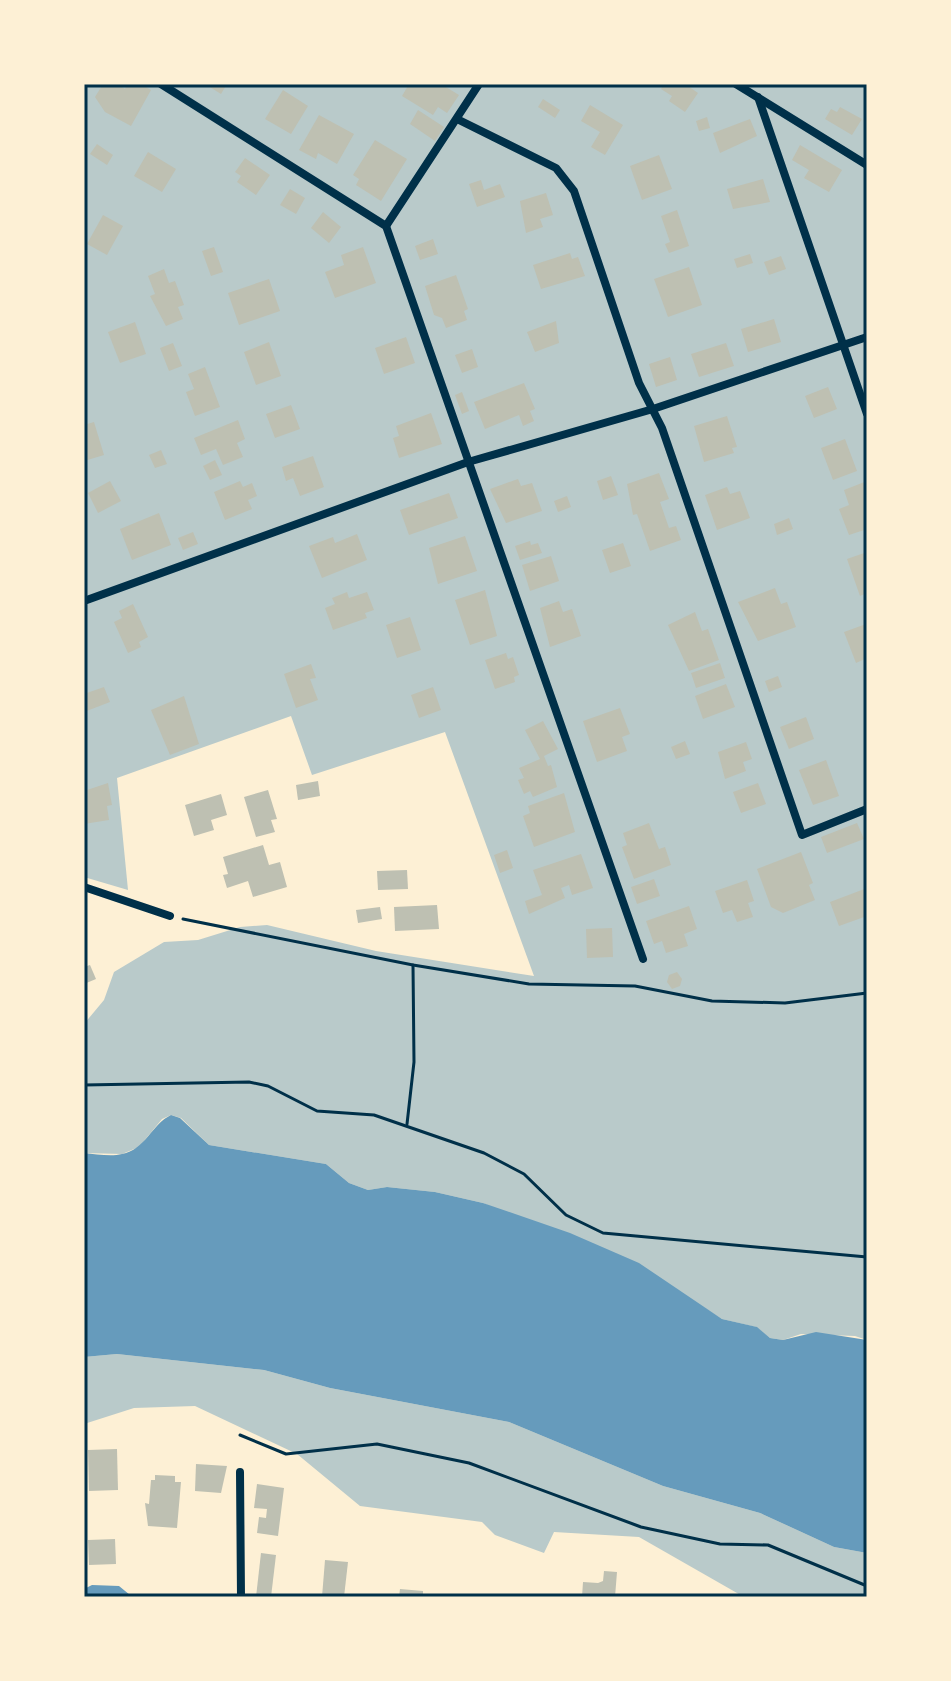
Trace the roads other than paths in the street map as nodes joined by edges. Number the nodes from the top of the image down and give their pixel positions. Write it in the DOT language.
graph roads {
  1 [pos="161,84"];
  2 [pos="479,84"];
  3 [pos="736,84"];
  4 [pos="758,97"];
  5 [pos="457,119"];
  6 [pos="867,165"];
  7 [pos="386,226"];
  8 [pos="867,337"];
  9 [pos="842,345"];
  10 [pos="653,409"];
  11 [pos="867,414"];
  12 [pos="468,462"];
  13 [pos="84,601"];
  14 [pos="867,809"];
  15 [pos="84,887"];
  16 [pos="170,916"];
  17 [pos="643,959"];
  18 [pos="240,1472"];
  19 [pos="241,1597"];
  1 -- 7 [label="street"];
  2 -- 5 [label="street"];
  3 -- 4 [label="street"];
  4 -- 6 [label="street"];
  4 -- 9 [label="street"];
  5 -- 7 [label="street"];
  5 -- 10 [label="street"];
  7 -- 12 [label="street"];
  8 -- 9 [label="street"];
  9 -- 10 [label="street"];
  9 -- 11 [label="street"];
  10 -- 12 [label="street"];
  10 -- 14 [label="street"];
  12 -- 13 [label="street"];
  12 -- 17 [label="street"];
  15 -- 16 [label="street"];
  18 -- 19 [label="street"];
}
